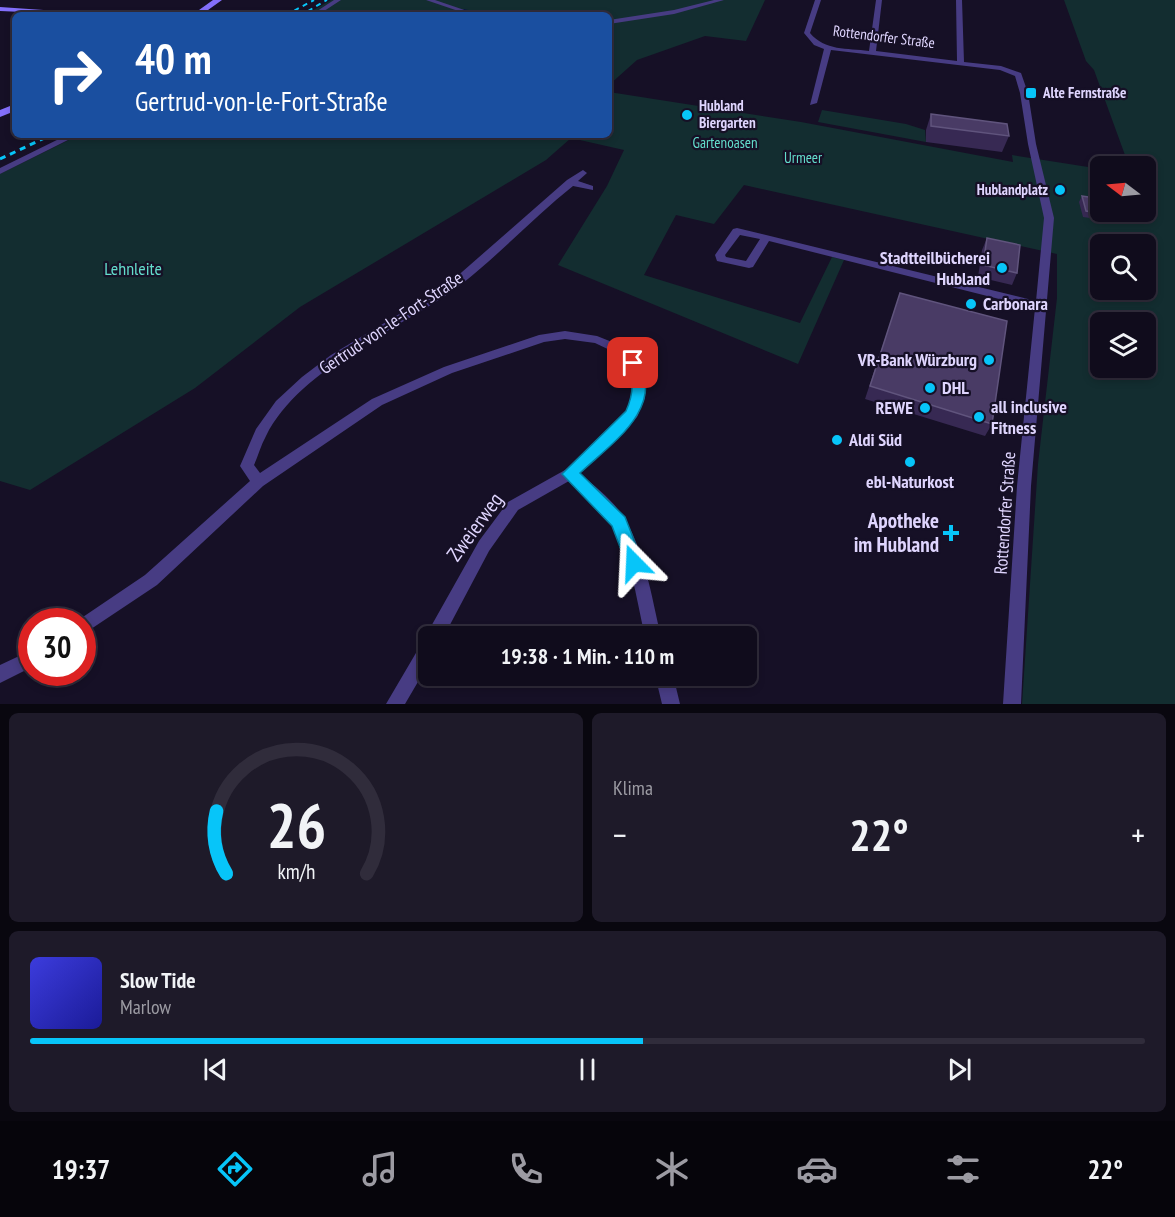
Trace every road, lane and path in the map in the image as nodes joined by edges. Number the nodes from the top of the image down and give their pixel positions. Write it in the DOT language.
graph roads {
  1 [pos="218,0"];
  2 [pos="338,0"];
  3 [pos="429,0"];
  4 [pos="721,0"];
  5 [pos="819,0"];
  6 [pos="879,0"];
  7 [pos="959,0"];
  8 [pos="0,9"];
  9 [pos="44,12"];
  10 [pos="200,12"];
  11 [pos="319,12"];
  12 [pos="467,12"];
  13 [pos="612,22"];
  14 [pos="828,48"];
  15 [pos="872,53"];
  16 [pos="961,63"];
  17 [pos="813,103"];
  18 [pos="68,138"];
  19 [pos="0,171"];
  20 [pos="583,173"];
  21 [pos="570,182"];
  22 [pos="590,189"];
  23 [pos="766,237"];
  24 [pos="1042,306"];
  25 [pos="570,474"];
  26 [pos="258,482"];
  27 [pos="96,618"];
  28 [pos="440,626"];
  29 [pos="650,626"];
  30 [pos="18,665"];
  31 [pos="418,665"];
  32 [pos="0,674"];
  33 [pos="667,686"];
  34 [pos="395,704"];
  35 [pos="671,704"];
  36 [pos="1011,704"];
  1 -- 10 [label="street"];
  2 -- 11 [label="street"];
  3 -- 12 [label="street"];
  4 -- 13 [label="street"];
  5 -- 14 [label="street, Rottendorfer Straße"];
  6 -- 15 [label="street"];
  7 -- 16 [label="street"];
  8 -- 9 [label="street"];
  14 -- 15 [label="street, Rottendorfer Straße"];
  14 -- 17 [label="street"];
  15 -- 16 [label="street, Rottendorfer Straße"];
  16 -- 24 [label="street, Rottendorfer Straße"];
  18 -- 19 [label="street"];
  20 -- 21 [label="street, Gertrud-von-le-Fort-Straße"];
  21 -- 22 [label="street"];
  21 -- 26 [label="street, Gertrud-von-le-Fort-Straße"];
  23 -- 24 [label="street"];
  24 -- 36 [label="street, Rottendorfer Straße"];
  25 -- 26 [label="street"];
  25 -- 28 [label="street, Zweierweg"];
  25 -- 29 [label="street"];
  26 -- 27 [label="street"];
  30 -- 32 [label="street"];
  31 -- 34 [label="street"];
  33 -- 35 [label="street"];
}
